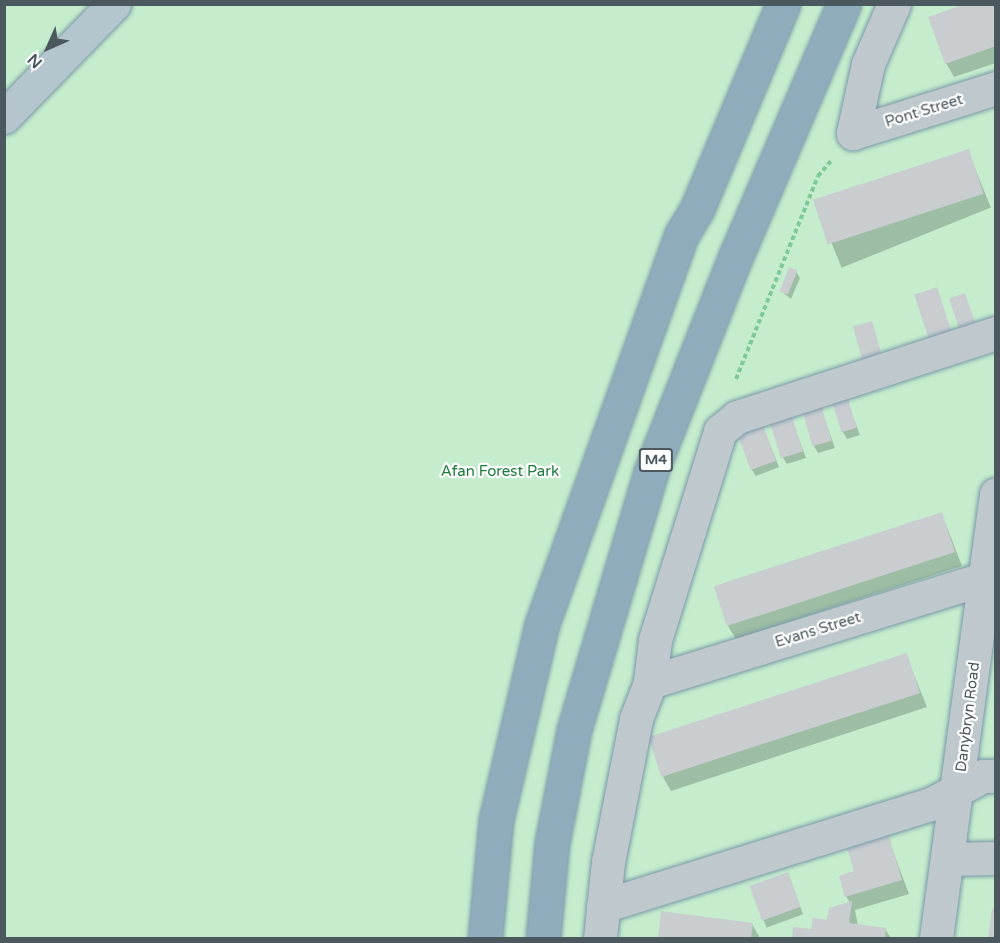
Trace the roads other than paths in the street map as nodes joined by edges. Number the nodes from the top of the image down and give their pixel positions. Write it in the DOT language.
graph roads {
  1 [pos="114,4"];
  2 [pos="783,4"];
  3 [pos="844,4"];
  4 [pos="894,4"];
  5 [pos="996,88"];
  6 [pos="4,117"];
  7 [pos="996,333"];
  8 [pos="996,494"];
  9 [pos="990,577"];
  10 [pos="650,682"];
  11 [pos="996,776"];
  12 [pos="958,790"];
  13 [pos="996,858"];
  14 [pos="948,859"];
  15 [pos="603,906"];
  16 [pos="485,939"];
  17 [pos="543,939"];
  18 [pos="600,939"];
  19 [pos="936,939"];
  1 -- 6 [label="main road"];
  2 -- 16 [label="highway"];
  3 -- 17 [label="highway, M4"];
  4 -- 5 [label="street, Pont Street"];
  7 -- 10 [label="street"];
  8 -- 9 [label="street, Danybryn Road"];
  9 -- 10 [label="street, Evans Street"];
  9 -- 12 [label="street, Danybryn Road"];
  10 -- 15 [label="street"];
  11 -- 12 [label="street"];
  12 -- 14 [label="street, Danybryn Road"];
  12 -- 15 [label="street"];
  13 -- 14 [label="street"];
  14 -- 19 [label="street, Danybryn Road"];
  15 -- 18 [label="street"];
}
